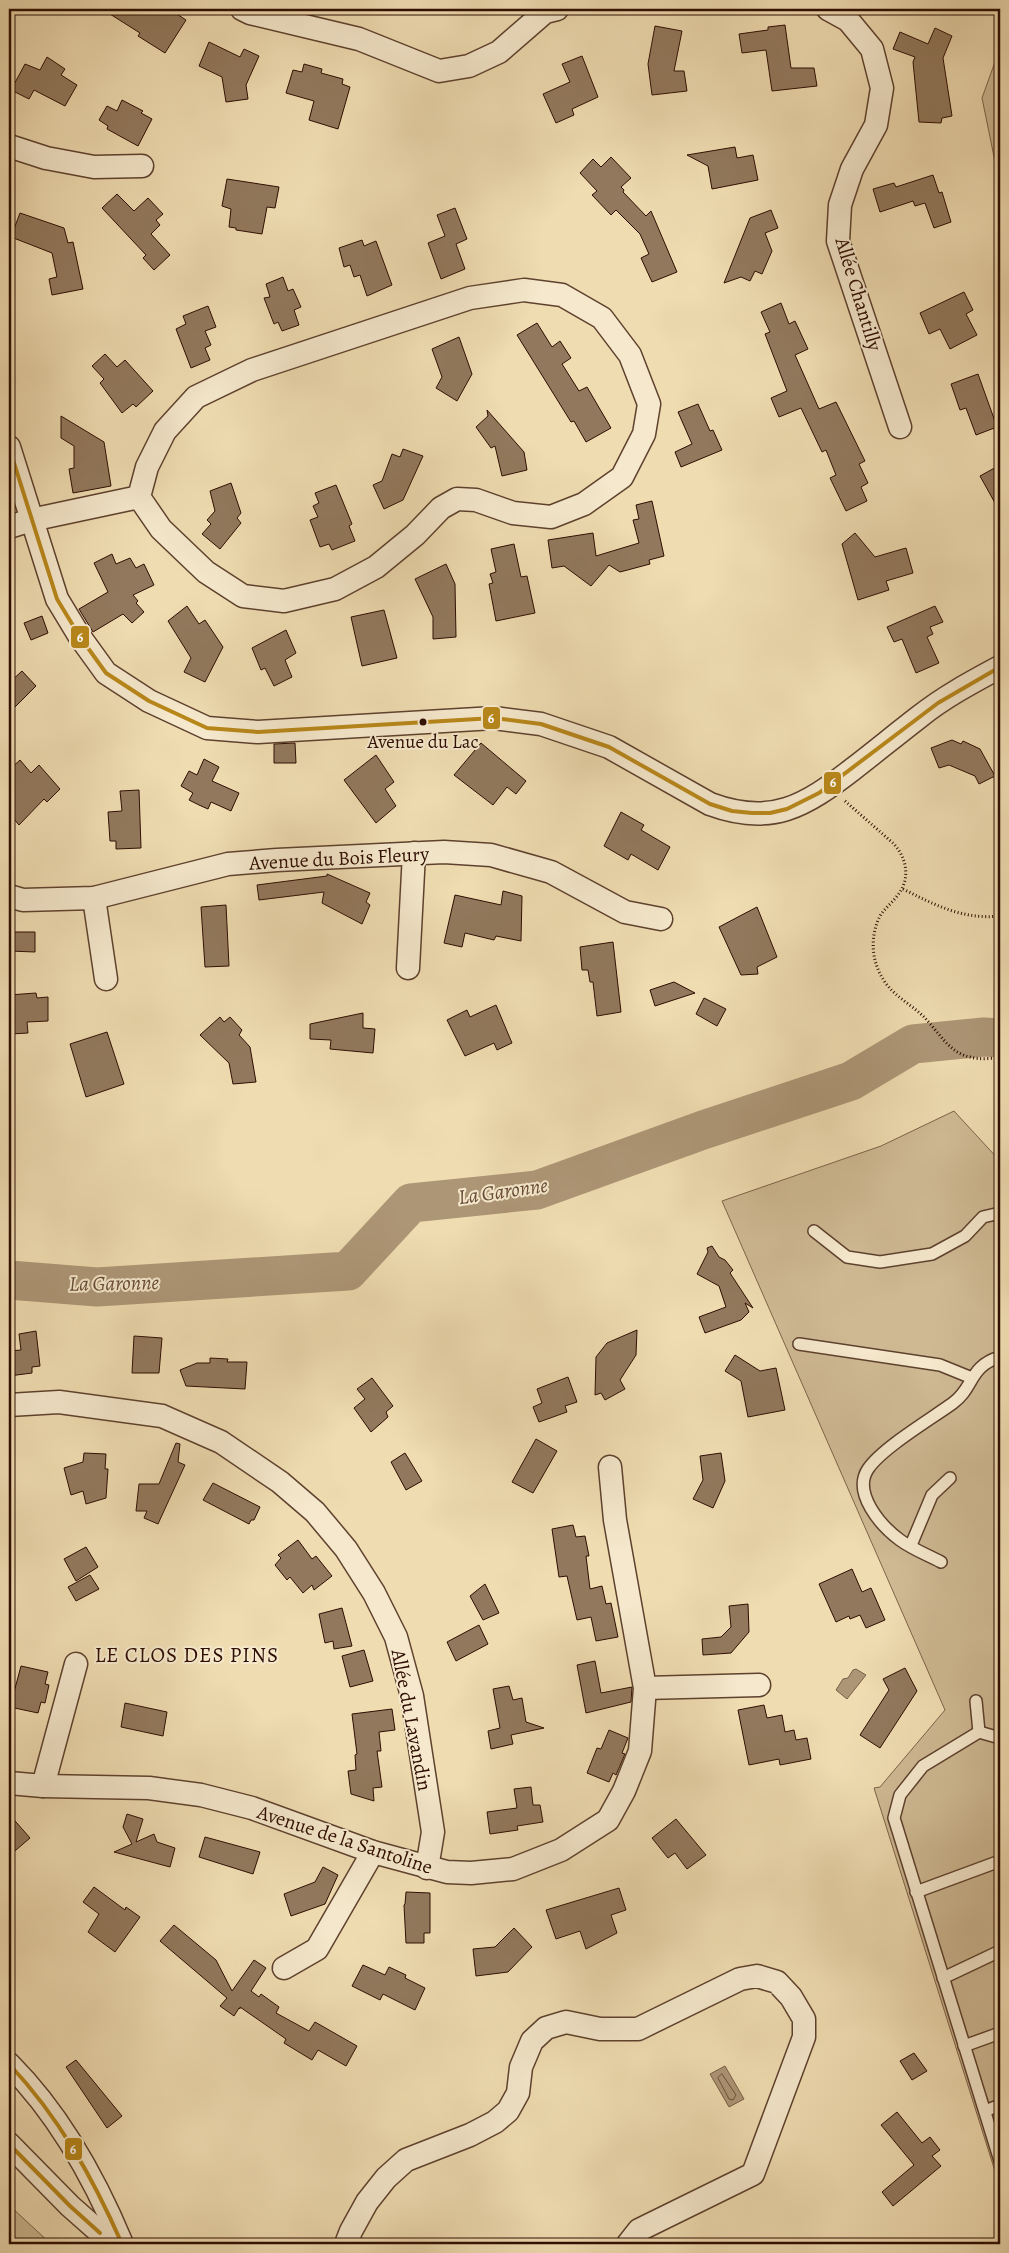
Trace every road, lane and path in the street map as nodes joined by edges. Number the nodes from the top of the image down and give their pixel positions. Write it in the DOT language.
graph roads {
  1 [pos="242,9"];
  2 [pos="557,9"];
  3 [pos="828,9"];
  4 [pos="9,146"];
  5 [pos="142,166"];
  6 [pos="900,427"];
  7 [pos="9,447"];
  8 [pos="139,497"];
  9 [pos="31,520"];
  10 [pos="9,527"];
  11 [pos="1000,667"];
  12 [pos="829,787"];
  13 [pos="414,853"];
  14 [pos="903,889"];
  15 [pos="9,896"];
  16 [pos="94,898"];
  17 [pos="1000,916"];
  18 [pos="661,919"];
  19 [pos="408,968"];
  20 [pos="106,979"];
  21 [pos="1000,1058"];
  22 [pos="1000,1213"];
  23 [pos="814,1231"];
  24 [pos="799,1344"];
  25 [pos="1000,1357"];
  26 [pos="972,1378"];
  27 [pos="9,1406"];
  28 [pos="610,1467"];
  29 [pos="950,1478"];
  30 [pos="911,1546"];
  31 [pos="941,1562"];
  32 [pos="76,1664"];
  33 [pos="759,1685"];
  34 [pos="645,1688"];
  35 [pos="976,1701"];
  36 [pos="980,1732"];
  37 [pos="1000,1738"];
  38 [pos="9,1783"];
  39 [pos="43,1786"];
  40 [pos="373,1852"];
  41 [pos="1000,1861"];
  42 [pos="426,1868"];
  43 [pos="916,1892"];
  44 [pos="1000,1951"];
  45 [pos="284,1968"];
  46 [pos="943,1978"];
  47 [pos="1000,2033"];
  48 [pos="964,2046"];
  49 [pos="9,2064"];
  50 [pos="1000,2105"];
  51 [pos="985,2111"];
  52 [pos="9,2144"];
  53 [pos="1000,2161"];
  54 [pos="113,2244"];
  55 [pos="122,2244"];
  56 [pos="346,2244"];
  57 [pos="628,2244"];
  1 -- 2 [label="street"];
  3 -- 6 [label="street, Allée Chantilly"];
  4 -- 5 [label="street"];
  7 -- 9 [label="street"];
  8 -- 8 [label="street"];
  8 -- 9 [label="street"];
  9 -- 10 [label="street"];
  9 -- 12 [label="street"];
  11 -- 12 [label="street"];
  12 -- 14 [label="path"];
  13 -- 16 [label="street, Avenue du Bois Fleury"];
  13 -- 18 [label="street, Avenue du Bois Fleury"];
  13 -- 19 [label="street"];
  14 -- 17 [label="path"];
  14 -- 21 [label="path"];
  15 -- 16 [label="street, Avenue du Bois Fleury"];
  16 -- 20 [label="street"];
  22 -- 23 [label="lane"];
  24 -- 26 [label="lane"];
  25 -- 26 [label="lane"];
  26 -- 30 [label="lane"];
  27 -- 42 [label="street, Allée du Lavandin"];
  28 -- 34 [label="street, Avenue de la Santoline"];
  29 -- 30 [label="lane"];
  30 -- 31 [label="lane"];
  32 -- 39 [label="street"];
  33 -- 34 [label="street"];
  34 -- 42 [label="street, Avenue de la Santoline"];
  35 -- 36 [label="lane"];
  36 -- 37 [label="lane"];
  36 -- 43 [label="lane"];
  38 -- 39 [label="street, Avenue de la Santoline"];
  39 -- 40 [label="street, Avenue de la Santoline"];
  40 -- 42 [label="street, Avenue de la Santoline"];
  40 -- 45 [label="street"];
  41 -- 43 [label="lane"];
  43 -- 46 [label="lane"];
  44 -- 46 [label="lane"];
  46 -- 48 [label="lane"];
  47 -- 48 [label="lane"];
  48 -- 51 [label="lane"];
  49 -- 55 [label="street"];
  50 -- 51 [label="lane"];
  51 -- 53 [label="lane"];
  52 -- 54 [label="street"];
  56 -- 57 [label="street"];
}
